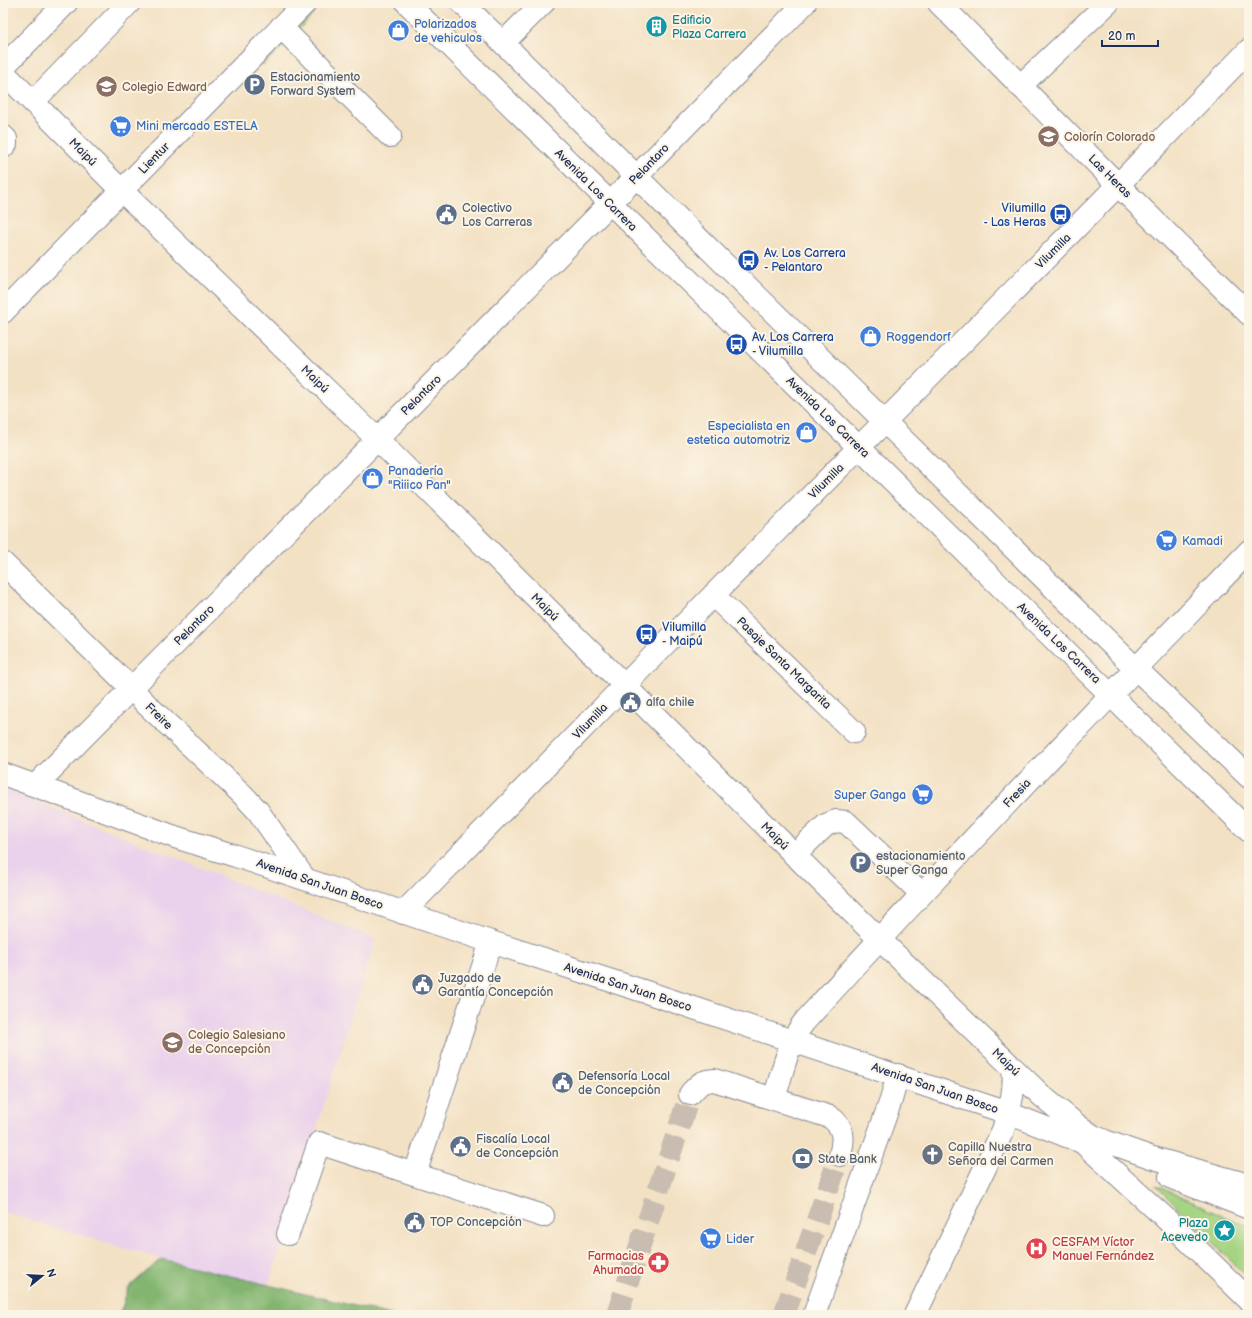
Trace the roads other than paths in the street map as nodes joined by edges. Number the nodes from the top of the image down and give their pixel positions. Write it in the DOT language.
graph roads {
  1 [pos="66,3"];
  2 [pos="129,3"];
  3 [pos="305,3"];
  4 [pos="407,3"];
  5 [pos="462,3"];
  6 [pos="542,3"];
  7 [pos="805,3"];
  8 [pos="939,3"];
  9 [pos="1108,3"];
  10 [pos="281,27"];
  11 [pos="504,43"];
  12 [pos="1249,50"];
  13 [pos="3,67"];
  14 [pos="3,72"];
  15 [pos="1020,86"];
  16 [pos="33,102"];
  17 [pos="3,136"];
  18 [pos="390,136"];
  19 [pos="3,147"];
  20 [pos="637,176"];
  21 [pos="1118,185"];
  22 [pos="122,191"];
  23 [pos="610,203"];
  24 [pos="3,312"];
  25 [pos="1249,314"];
  26 [pos="885,421"];
  27 [pos="377,439"];
  28 [pos="859,448"];
  29 [pos="1249,551"];
  30 [pos="3,563"];
  31 [pos="713,595"];
  32 [pos="1136,668"];
  33 [pos="624,687"];
  34 [pos="132,688"];
  35 [pos="1111,694"];
  36 [pos="854,732"];
  37 [pos="3,774"];
  38 [pos="1249,777"];
  39 [pos="36,785"];
  40 [pos="1249,830"];
  41 [pos="794,855"];
  42 [pos="305,879"];
  43 [pos="922,894"];
  44 [pos="404,913"];
  45 [pos="879,939"];
  46 [pos="491,942"];
  47 [pos="793,1041"];
  48 [pos="1013,1068"];
  49 [pos="898,1075"];
  50 [pos="690,1094"];
  51 [pos="774,1099"];
  52 [pos="1008,1113"];
  53 [pos="1087,1139"];
  54 [pos="840,1155"];
  55 [pos="415,1174"];
  56 [pos="1249,1186"];
  57 [pos="1249,1208"];
  58 [pos="543,1216"];
  59 [pos="288,1234"];
  60 [pos="1249,1300"];
  61 [pos="814,1315"];
  62 [pos="915,1315"];
  1 -- 13 [label="main road"];
  2 -- 16 [label="main road"];
  3 -- 10 [label="main road, Lientur"];
  4 -- 23 [label="main road, Avenida Los Carrera"];
  5 -- 11 [label="main road"];
  6 -- 11 [label="main road"];
  7 -- 20 [label="main road, Pelantaro"];
  8 -- 15 [label="main road, Las Heras"];
  9 -- 15 [label="main road"];
  10 -- 18 [label="main road"];
  10 -- 22 [label="main road, Lientur"];
  11 -- 20 [label="main road"];
  12 -- 21 [label="main road, Vilumilla"];
  14 -- 16 [label="main road, Maipú"];
  15 -- 21 [label="main road, Las Heras"];
  16 -- 22 [label="main road, Maipú"];
  17 -- 19 [label="main road"];
  20 -- 23 [label="main road, Pelantaro"];
  20 -- 26 [label="main road"];
  21 -- 25 [label="main road, Las Heras"];
  21 -- 26 [label="main road, Vilumilla"];
  22 -- 24 [label="main road, Lientur"];
  22 -- 27 [label="main road, Maipú"];
  23 -- 27 [label="main road, Pelantaro"];
  23 -- 28 [label="main road, Avenida Los Carrera"];
  26 -- 28 [label="main road, Vilumilla"];
  26 -- 32 [label="main road"];
  27 -- 33 [label="main road, Maipú"];
  27 -- 34 [label="main road, Pelantaro"];
  28 -- 31 [label="main road, Vilumilla"];
  28 -- 35 [label="main road, Avenida Los Carrera"];
  29 -- 32 [label="main road, Fresia"];
  30 -- 34 [label="main road, Freire"];
  31 -- 33 [label="main road, Vilumilla"];
  31 -- 36 [label="main road, Pasaje Santa Margarita"];
  32 -- 35 [label="main road, Fresia"];
  32 -- 38 [label="main road"];
  33 -- 41 [label="main road, Maipú"];
  33 -- 44 [label="main road, Vilumilla"];
  34 -- 39 [label="main road, Pelantaro"];
  34 -- 42 [label="main road, Freire"];
  35 -- 40 [label="main road, Avenida Los Carrera"];
  35 -- 43 [label="main road, Fresia"];
  37 -- 39 [label="main road, Avenida San Juan Bosco"];
  39 -- 42 [label="main road, Avenida San Juan Bosco"];
  41 -- 43 [label="main road"];
  41 -- 45 [label="main road, Maipú"];
  42 -- 44 [label="main road, Avenida San Juan Bosco"];
  43 -- 45 [label="main road, Fresia"];
  44 -- 46 [label="main road, Avenida San Juan Bosco"];
  45 -- 47 [label="main road, Fresia"];
  45 -- 48 [label="main road, Maipú"];
  46 -- 47 [label="main road, Avenida San Juan Bosco"];
  46 -- 55 [label="main road"];
  47 -- 49 [label="main road, Avenida San Juan Bosco"];
  47 -- 51 [label="main road, Fresia"];
  48 -- 52 [label="main road"];
  48 -- 53 [label="main road, Maipú"];
  49 -- 52 [label="main road, Avenida San Juan Bosco"];
  49 -- 61 [label="main road"];
  50 -- 51 [label="main road"];
  51 -- 54 [label="main road"];
  52 -- 53 [label="main road, Avenida San Juan Bosco"];
  52 -- 62 [label="main road"];
  53 -- 56 [label="main road, Avenida San Juan Bosco"];
  53 -- 57 [label="main road, Avenida San Juan Bosco"];
  53 -- 60 [label="main road, Maipú"];
  55 -- 58 [label="main road"];
  55 -- 59 [label="main road"];
}
